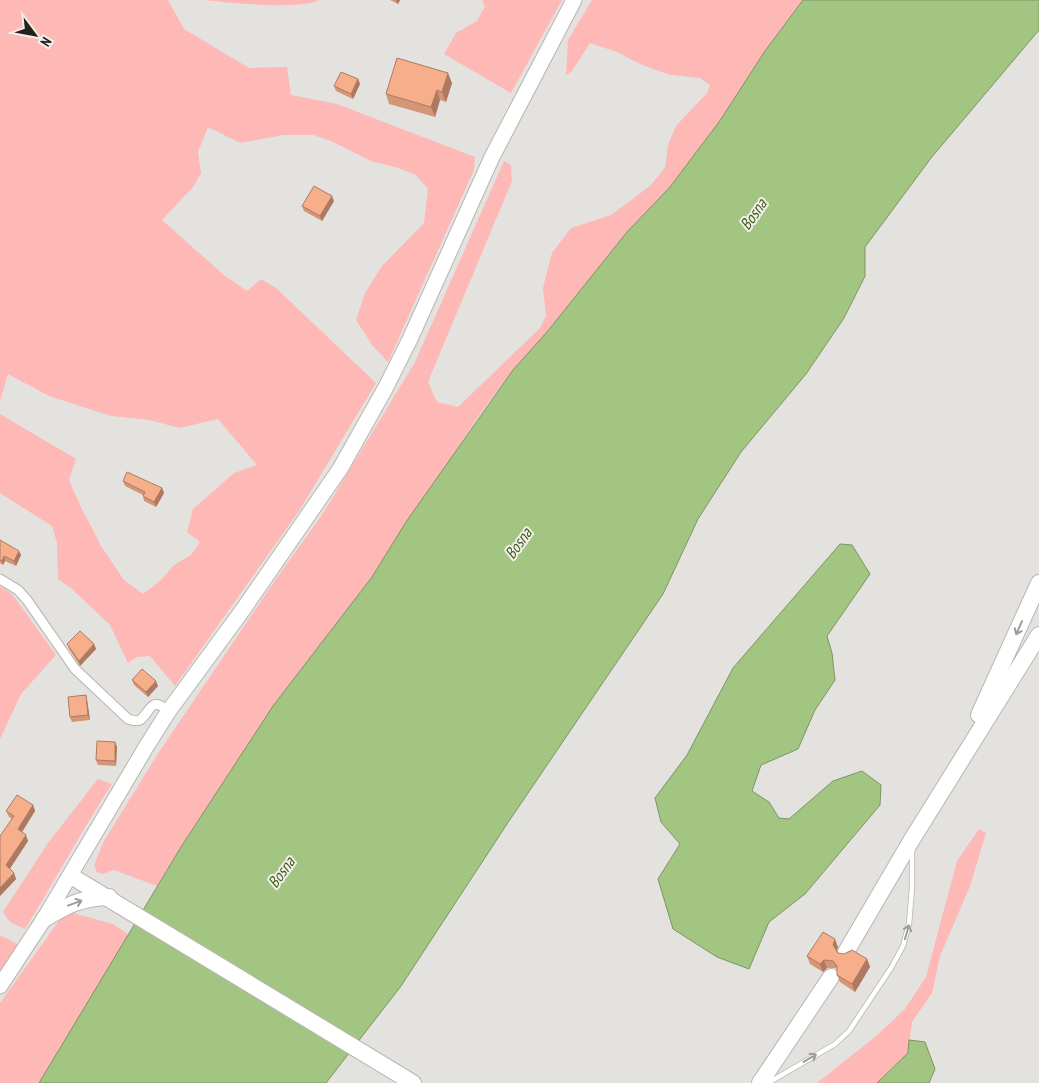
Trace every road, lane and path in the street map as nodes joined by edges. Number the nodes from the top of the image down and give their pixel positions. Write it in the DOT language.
graph roads {
  1 [pos="574,0"];
  2 [pos="0,579"];
  3 [pos="1039,583"];
  4 [pos="1039,635"];
  5 [pos="1039,642"];
  6 [pos="1021,664"];
  7 [pos="168,712"];
  8 [pos="943,790"];
  9 [pos="912,841"];
  10 [pos="71,876"];
  11 [pos="109,897"];
  12 [pos="44,919"];
  13 [pos="846,952"];
  14 [pos="831,977"];
  15 [pos="0,986"];
  16 [pos="413,1083"];
  17 [pos="760,1083"];
  18 [pos="768,1083"];
  1 -- 7 [label="main road"];
  2 -- 7 [label="street"];
  3 -- 8 [label="highway, one-way"];
  4 -- 6 [label="highway"];
  5 -- 6 [label="highway"];
  6 -- 8 [label="highway"];
  7 -- 10 [label="main road"];
  8 -- 9 [label="highway"];
  9 -- 13 [label="highway"];
  18 -- 9 [label="lane, one-way"];
  10 -- 11 [label="highway"];
  10 -- 12 [label="main road"];
  12 -- 11 [label="highway, one-way"];
  11 -- 16 [label="highway"];
  12 -- 15 [label="main road"];
  14 -- 17 [label="highway"];
}
